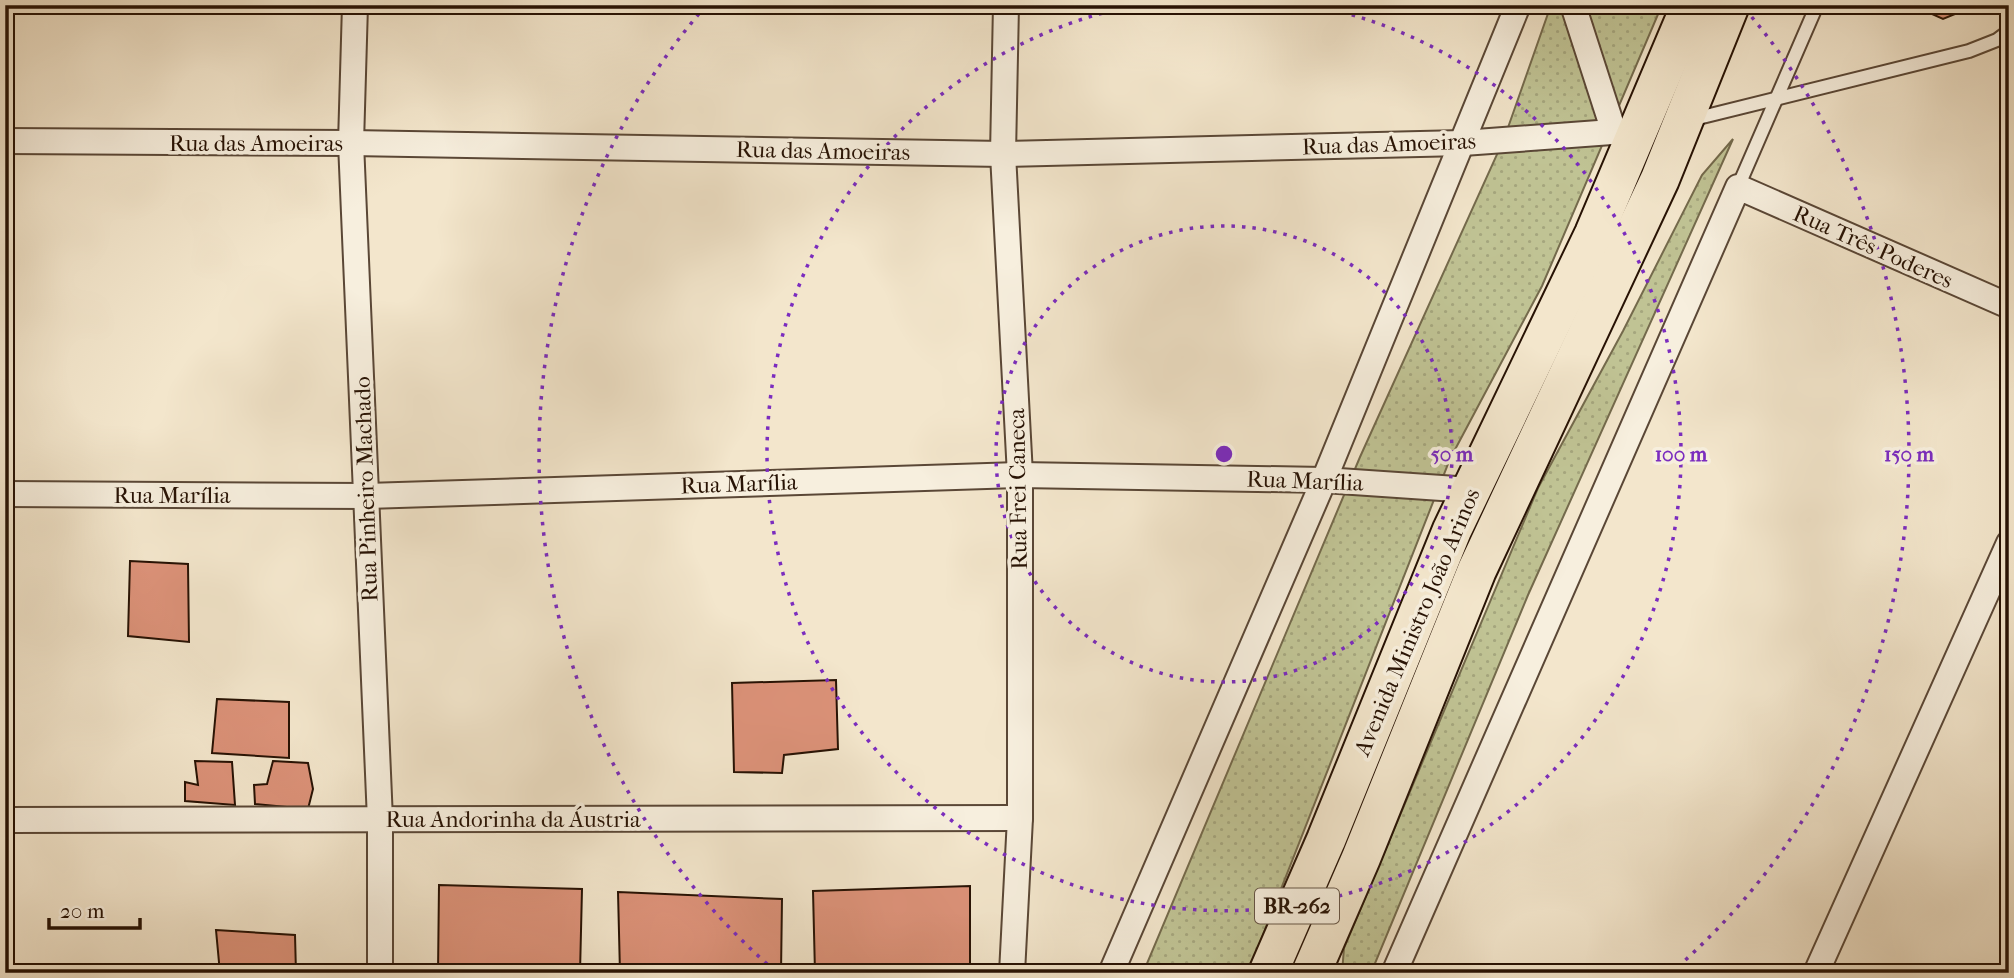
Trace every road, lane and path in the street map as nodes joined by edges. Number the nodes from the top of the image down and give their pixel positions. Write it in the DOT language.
graph roads {
  1 [pos="355,5"];
  2 [pos="1006,5"];
  3 [pos="1518,5"];
  4 [pos="1573,5"];
  5 [pos="1690,5"];
  6 [pos="1730,5"];
  7 [pos="1817,5"];
  8 [pos="2009,32"];
  9 [pos="1778,96"];
  10 [pos="1682,122"];
  11 [pos="1627,131"];
  12 [pos="5,141"];
  13 [pos="351,143"];
  14 [pos="1463,143"];
  15 [pos="1003,153"];
  16 [pos="1738,187"];
  17 [pos="2009,306"];
  18 [pos="1020,475"];
  19 [pos="1324,480"];
  20 [pos="1471,490"];
  21 [pos="5,494"];
  22 [pos="367,496"];
  23 [pos="2009,543"];
  24 [pos="1020,818"];
  25 [pos="5,820"];
  26 [pos="380,820"];
  27 [pos="380,973"];
  28 [pos="1012,973"];
  29 [pos="1111,973"];
  30 [pos="1268,973"];
  31 [pos="1311,973"];
  32 [pos="1394,973"];
  33 [pos="1816,973"];
  1 -- 13 [label="street, Rua Pinheiro Machado"];
  2 -- 15 [label="street, Rua Frei Caneca"];
  3 -- 14 [label="street"];
  4 -- 11 [label="street"];
  5 -- 11 [label="highway, Avenida Ministro João Arinos / BR-262"];
  6 -- 10 [label="highway, Avenida Ministro João Arinos / BR-262"];
  7 -- 9 [label="lane"];
  8 -- 9 [label="lane"];
  9 -- 10 [label="lane"];
  9 -- 16 [label="lane"];
  10 -- 31 [label="highway, Avenida Ministro João Arinos / BR-262"];
  11 -- 14 [label="street, Rua das Amoeiras"];
  11 -- 20 [label="highway, Avenida Ministro João Arinos / BR-262"];
  12 -- 13 [label="street, Rua das Amoeiras"];
  13 -- 15 [label="street, Rua das Amoeiras"];
  13 -- 22 [label="street, Rua Pinheiro Machado"];
  14 -- 15 [label="street, Rua das Amoeiras"];
  14 -- 19 [label="street"];
  15 -- 18 [label="street, Rua Frei Caneca"];
  16 -- 17 [label="street, Rua Três Poderes"];
  16 -- 32 [label="street"];
  18 -- 19 [label="street, Rua Marília"];
  18 -- 22 [label="street, Rua Marília"];
  18 -- 24 [label="street, Rua Frei Caneca"];
  19 -- 20 [label="street, Rua Marília"];
  19 -- 29 [label="street"];
  20 -- 30 [label="highway, Avenida Ministro João Arinos / BR-262"];
  21 -- 22 [label="street, Rua Marília"];
  22 -- 26 [label="street, Rua Pinheiro Machado"];
  23 -- 33 [label="street"];
  24 -- 26 [label="street, Rua Andorinha da Áustria"];
  24 -- 28 [label="street, Rua Frei Caneca"];
  25 -- 26 [label="street, Rua Andorinha da Áustria"];
  26 -- 27 [label="street, Rua Pinheiro Machado"];
}
